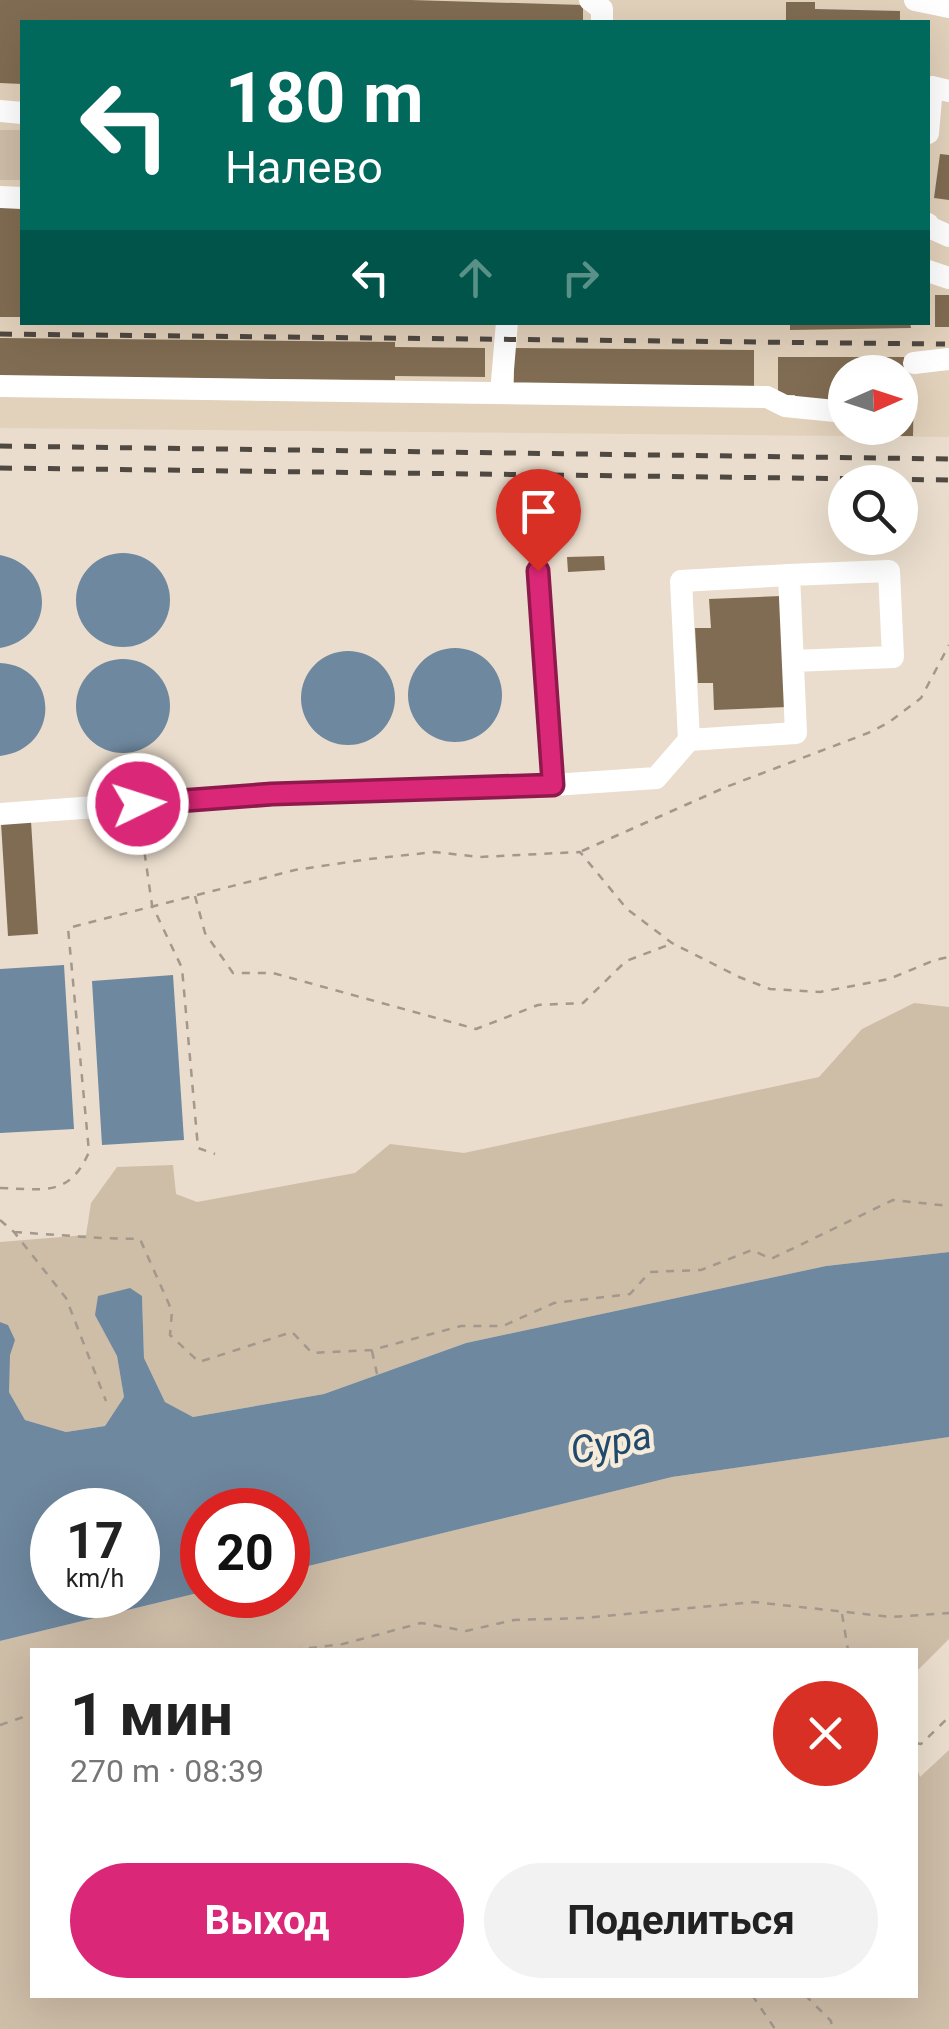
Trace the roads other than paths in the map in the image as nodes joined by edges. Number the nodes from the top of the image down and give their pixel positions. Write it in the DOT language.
graph roads {
  1 [pos="590,0"];
  2 [pos="915,0"];
  3 [pos="949,7"];
  4 [pos="602,20"];
  5 [pos="936,87"];
  6 [pos="930,122"];
  7 [pos="507,325"];
  8 [pos="949,359"];
  9 [pos="918,363"];
  10 [pos="0,386"];
  11 [pos="501,393"];
  12 [pos="828,410"];
  13 [pos="538,571"];
  14 [pos="789,575"];
  15 [pos="793,662"];
  16 [pos="689,740"];
  17 [pos="553,785"];
  18 [pos="0,814"];
  1 -- 4 [label="lane"];
  2 -- 3 [label="lane"];
  5 -- 6 [label="lane"];
  7 -- 11 [label="lane"];
  8 -- 9 [label="lane"];
  10 -- 11 [label="lane"];
  11 -- 12 [label="lane"];
  13 -- 17 [label="lane"];
  14 -- 15 [label="lane"];
  14 -- 15 [label="lane"];
  14 -- 16 [label="lane"];
  15 -- 16 [label="lane"];
  16 -- 17 [label="lane"];
  17 -- 18 [label="lane"];
}
